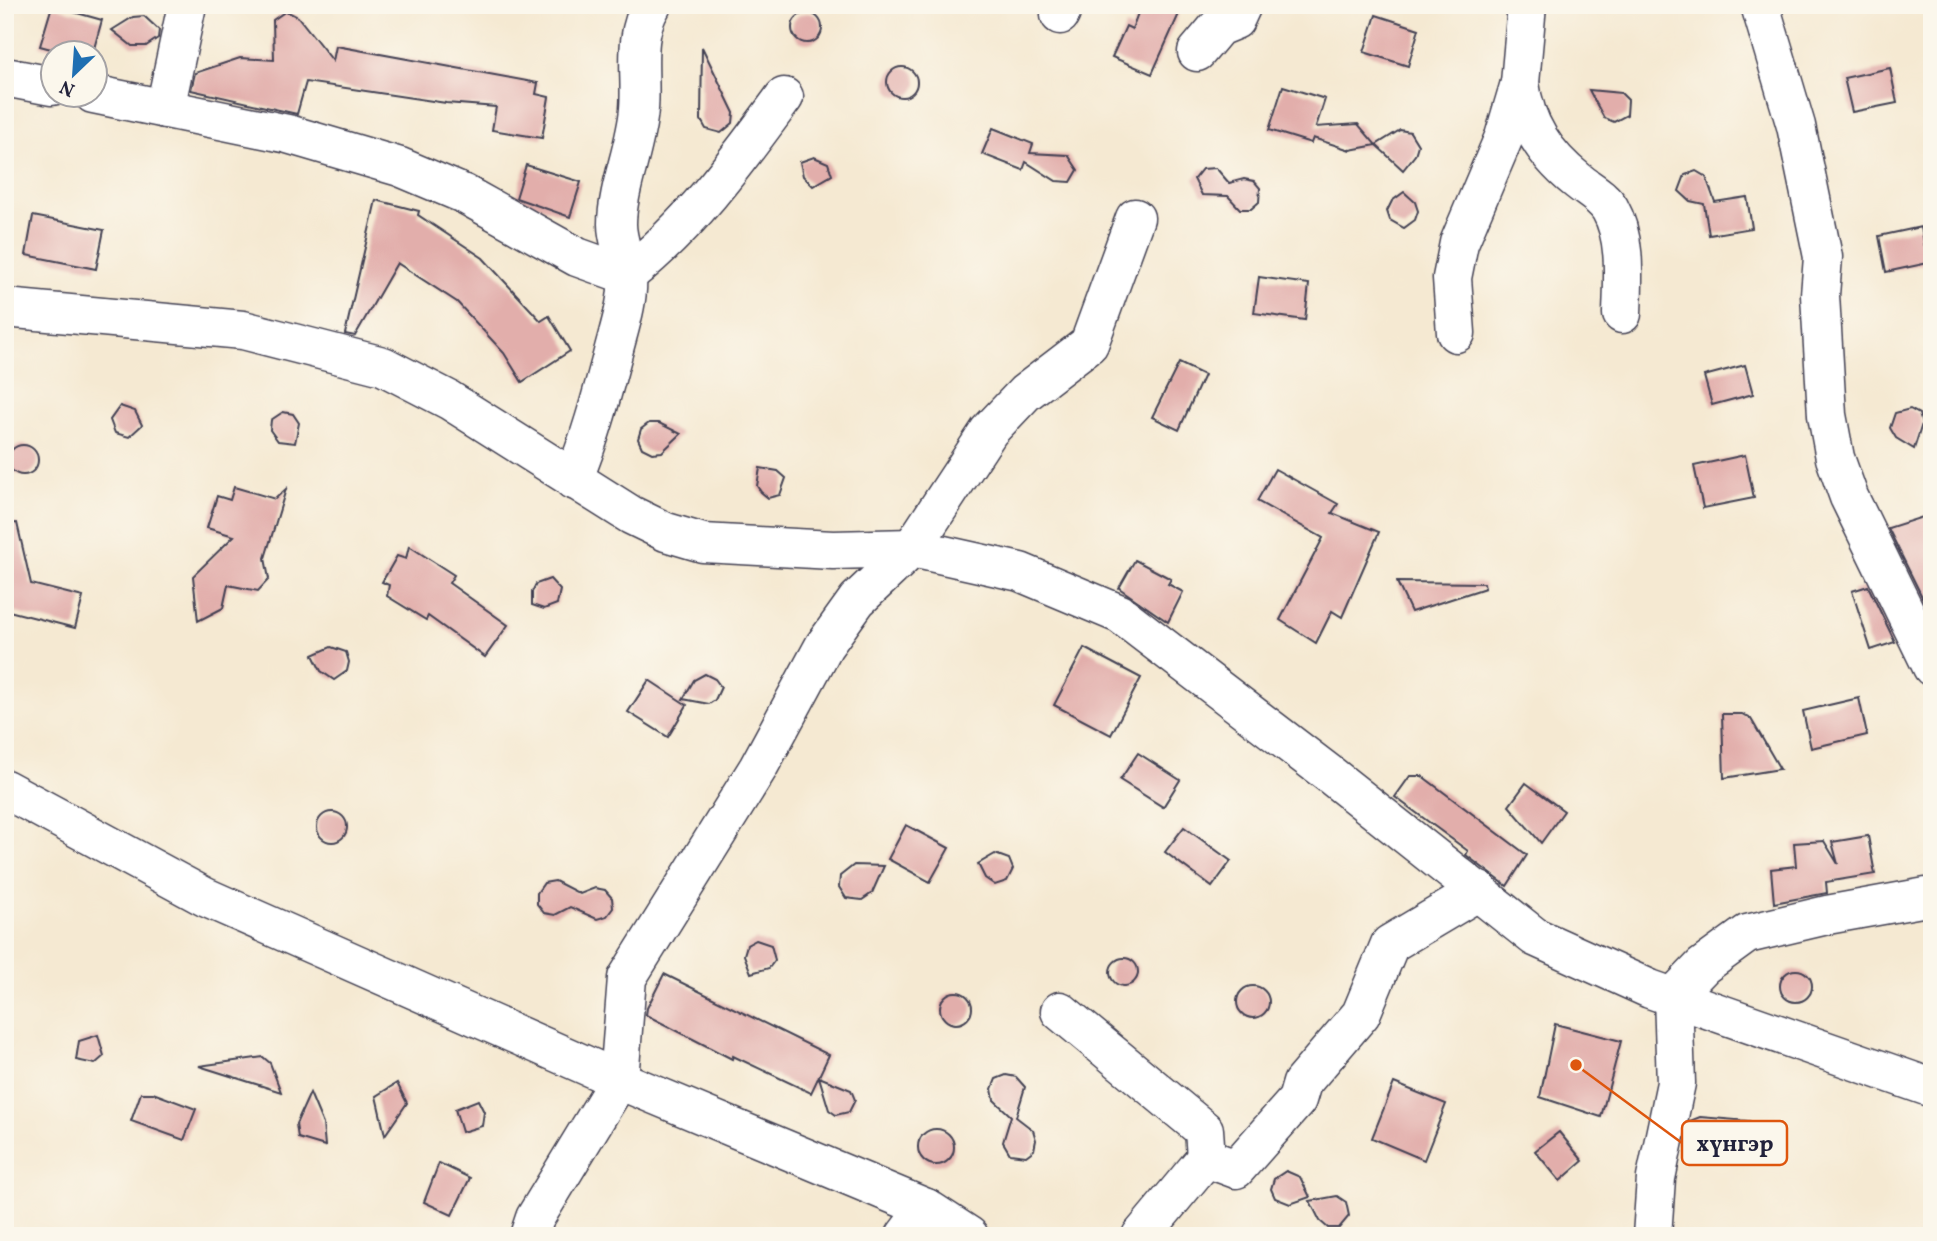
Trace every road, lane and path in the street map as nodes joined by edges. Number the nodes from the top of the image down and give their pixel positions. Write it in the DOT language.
graph roads {
  1 [pos="187,5"];
  2 [pos="652,5"];
  3 [pos="1242,5"];
  4 [pos="1527,5"];
  5 [pos="1760,5"];
  6 [pos="1197,52"];
  7 [pos="5,77"];
  8 [pos="38,83"];
  9 [pos="1520,83"];
  10 [pos="108,97"];
  11 [pos="784,97"];
  12 [pos="165,109"];
  13 [pos="1135,218"];
  14 [pos="627,275"];
  15 [pos="5,308"];
  16 [pos="1622,314"];
  17 [pos="1456,333"];
  18 [pos="573,480"];
  19 [pos="912,548"];
  20 [pos="1932,667"];
  21 [pos="5,789"];
  22 [pos="1479,891"];
  23 [pos="1932,896"];
  24 [pos="1673,997"];
  25 [pos="1060,1011"];
  26 [pos="619,1080"];
  27 [pos="1932,1088"];
  28 [pos="1206,1157"];
  29 [pos="915,1222"];
  30 [pos="529,1236"];
  31 [pos="969,1236"];
  32 [pos="1141,1236"];
  33 [pos="1652,1236"];
  1 -- 12 [label="street"];
  2 -- 14 [label="street"];
  3 -- 6 [label="street"];
  4 -- 9 [label="street"];
  5 -- 20 [label="street"];
  7 -- 8 [label="street"];
  9 -- 16 [label="street"];
  9 -- 17 [label="street"];
  10 -- 12 [label="street"];
  11 -- 14 [label="street"];
  12 -- 14 [label="street"];
  13 -- 19 [label="street"];
  14 -- 18 [label="street"];
  15 -- 18 [label="street"];
  18 -- 19 [label="street"];
  19 -- 22 [label="street"];
  19 -- 26 [label="street"];
  21 -- 26 [label="street"];
  22 -- 24 [label="street"];
  22 -- 28 [label="street"];
  23 -- 24 [label="street"];
  24 -- 27 [label="street"];
  24 -- 33 [label="street"];
  25 -- 28 [label="street"];
  26 -- 29 [label="street"];
  26 -- 30 [label="street"];
  28 -- 32 [label="street"];
  29 -- 31 [label="street"];
}
